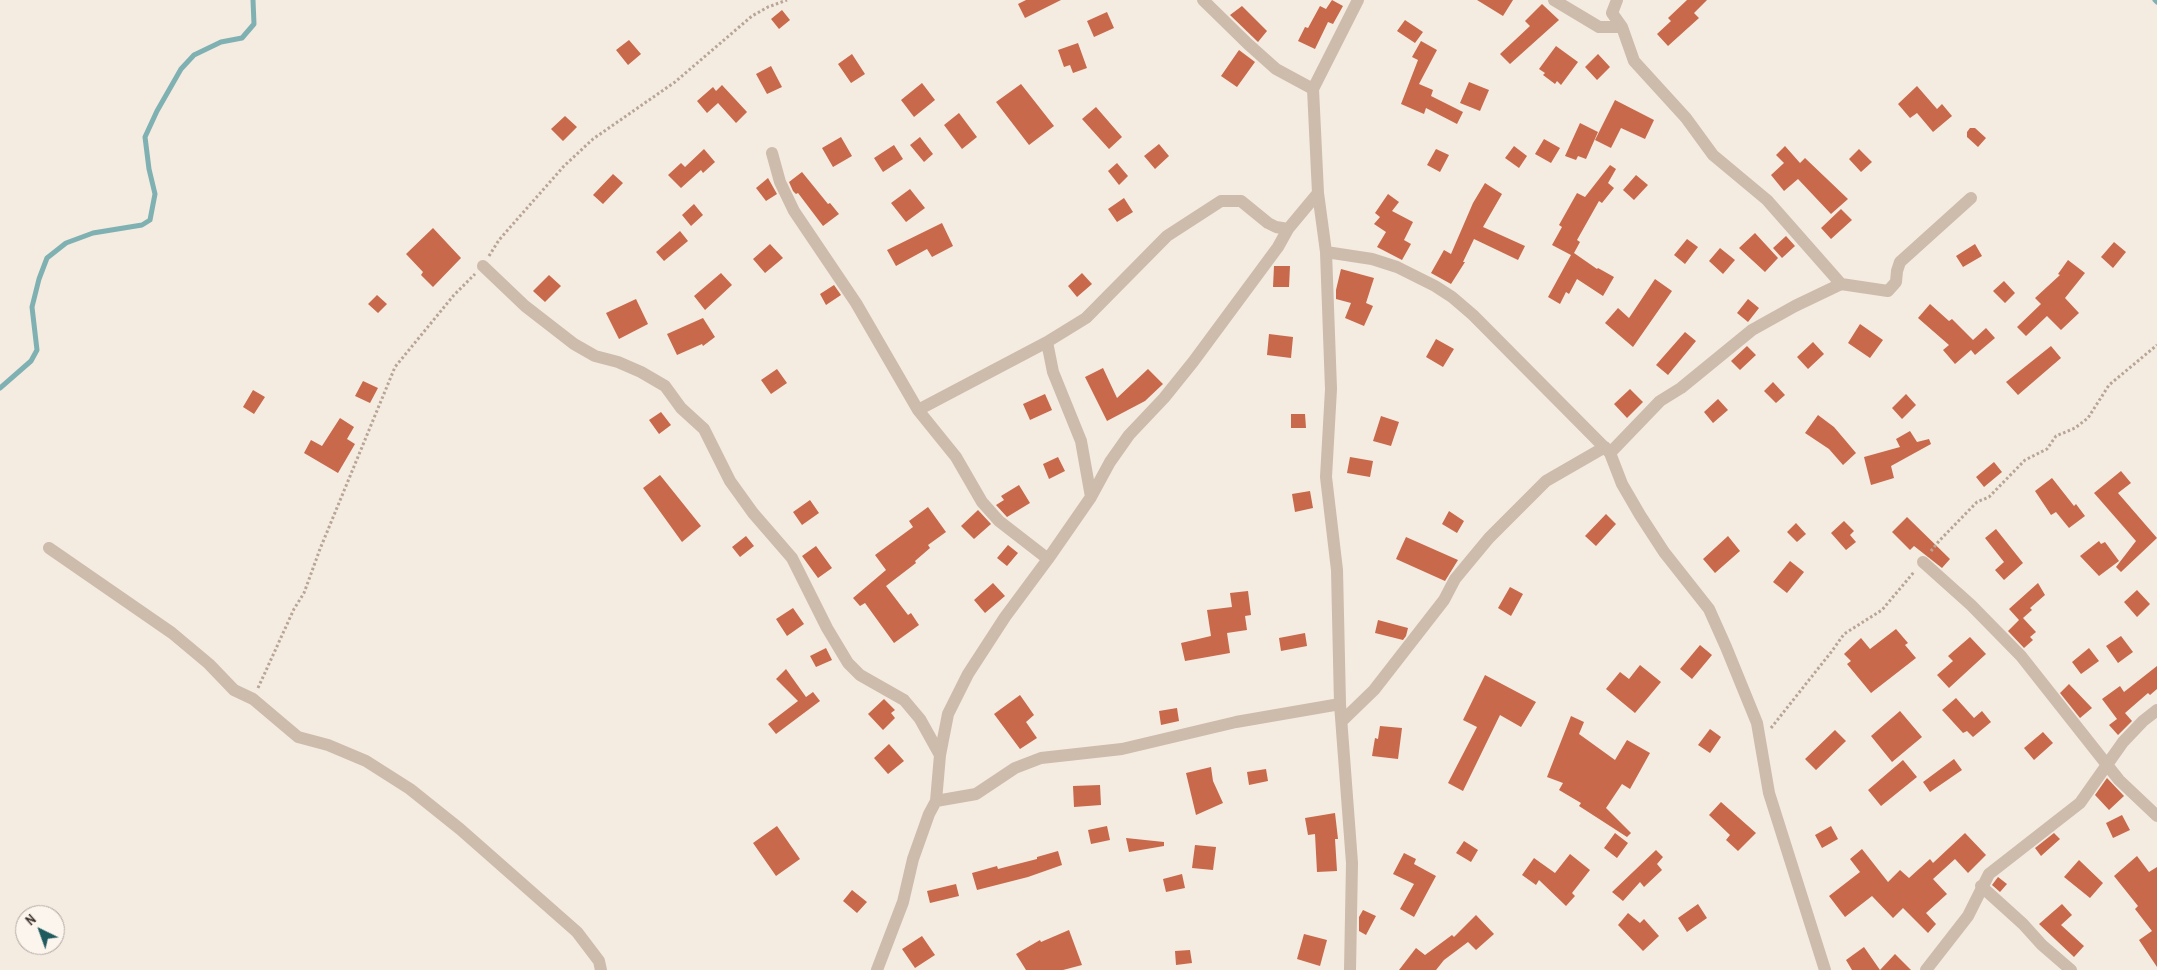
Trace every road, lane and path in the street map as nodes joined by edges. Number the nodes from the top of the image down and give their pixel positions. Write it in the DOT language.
graph roads {
  1 [pos="787,0"];
  2 [pos="1203,0"];
  3 [pos="1358,0"];
  4 [pos="1554,0"];
  5 [pos="1617,0"];
  6 [pos="1622,27"];
  7 [pos="1313,89"];
  8 [pos="772,153"];
  9 [pos="1318,193"];
  10 [pos="1972,198"];
  11 [pos="1288,229"];
  12 [pos="1326,252"];
  13 [pos="483,266"];
  14 [pos="1841,284"];
  15 [pos="1047,342"];
  16 [pos="2157,345"];
  17 [pos="918,410"];
  18 [pos="1607,450"];
  19 [pos="1091,497"];
  20 [pos="49,548"];
  21 [pos="1048,559"];
  22 [pos="1923,562"];
  23 [pos="253,700"];
  24 [pos="1340,704"];
  25 [pos="2157,710"];
  26 [pos="1342,721"];
  27 [pos="1762,749"];
  28 [pos="940,755"];
  29 [pos="2106,765"];
  30 [pos="936,801"];
  31 [pos="2157,816"];
  32 [pos="1981,886"];
  33 [pos="1354,968"];
  34 [pos="601,970"];
  35 [pos="877,970"];
  36 [pos="1825,970"];
  37 [pos="1926,970"];
  38 [pos="2071,970"];
  1 -- 13 [label="path"];
  2 -- 7 [label="street"];
  3 -- 7 [label="street"];
  4 -- 6 [label="street"];
  5 -- 6 [label="street"];
  6 -- 14 [label="street"];
  7 -- 9 [label="street"];
  8 -- 17 [label="street"];
  9 -- 11 [label="street"];
  9 -- 12 [label="street"];
  10 -- 14 [label="street"];
  11 -- 15 [label="street"];
  11 -- 19 [label="street"];
  12 -- 18 [label="street"];
  12 -- 24 [label="street"];
  13 -- 23 [label="path"];
  13 -- 28 [label="street"];
  14 -- 18 [label="street"];
  15 -- 17 [label="street"];
  15 -- 19 [label="street"];
  16 -- 22 [label="path"];
  17 -- 21 [label="street"];
  18 -- 26 [label="street"];
  18 -- 27 [label="street"];
  19 -- 21 [label="street"];
  20 -- 23 [label="street"];
  21 -- 28 [label="street"];
  22 -- 27 [label="path"];
  22 -- 29 [label="street"];
  23 -- 34 [label="street"];
  24 -- 26 [label="street"];
  24 -- 30 [label="street"];
  25 -- 29 [label="street"];
  26 -- 33 [label="street"];
  27 -- 36 [label="street"];
  28 -- 30 [label="street"];
  29 -- 31 [label="street"];
  29 -- 32 [label="street"];
  30 -- 35 [label="street"];
  32 -- 37 [label="street"];
  32 -- 38 [label="street"];
}
